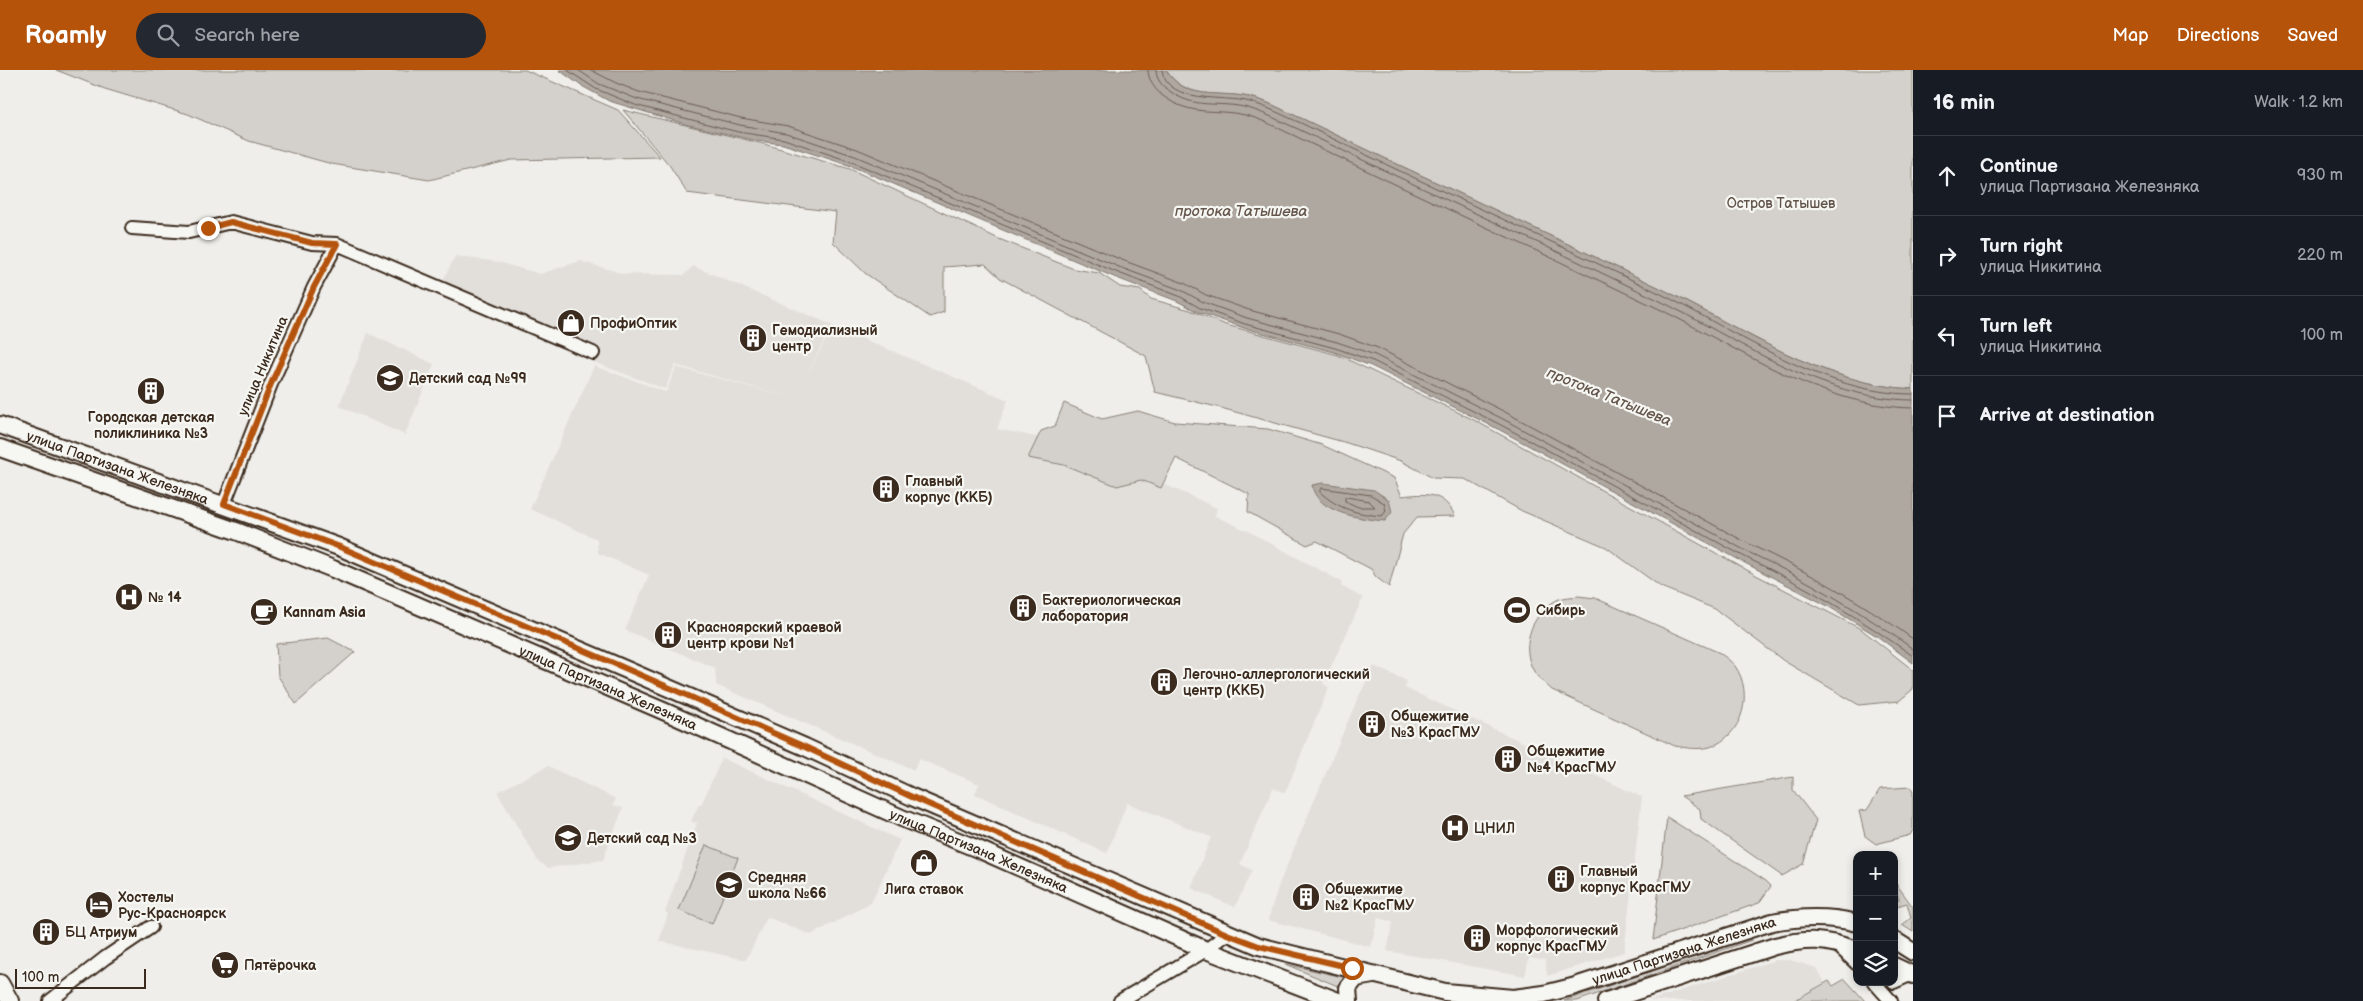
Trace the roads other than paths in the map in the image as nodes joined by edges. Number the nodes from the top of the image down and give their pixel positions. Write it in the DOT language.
graph roads {
  1 [pos="132,228"];
  2 [pos="337,244"];
  3 [pos="593,353"];
  4 [pos="0,425"];
  5 [pos="0,448"];
  6 [pos="224,504"];
  7 [pos="340,547"];
  8 [pos="333,569"];
  9 [pos="394,570"];
  10 [pos="388,594"];
  11 [pos="912,797"];
  12 [pos="904,819"];
  13 [pos="1853,922"];
  14 [pos="151,927"];
  15 [pos="1227,934"];
  16 [pos="1896,941"];
  17 [pos="1835,943"];
  18 [pos="1853,949"];
  19 [pos="1206,950"];
  20 [pos="1913,952"];
  21 [pos="1853,960"];
  22 [pos="1898,968"];
  23 [pos="1376,974"];
  24 [pos="1912,975"];
  25 [pos="1898,980"];
  26 [pos="0,983"];
  27 [pos="1878,986"];
  28 [pos="1893,986"];
  29 [pos="1139,996"];
  30 [pos="1889,999"];
  31 [pos="10,1001"];
  32 [pos="50,1001"];
  33 [pos="1120,1001"];
  34 [pos="1338,1001"];
  35 [pos="1349,1001"];
  36 [pos="1606,1001"];
  1 -- 2 [label="street"];
  2 -- 3 [label="street"];
  2 -- 6 [label="street, улица Никитина"];
  4 -- 6 [label="main road, улица Партизана Железняка"];
  5 -- 8 [label="main road, улица Партизана Железняка"];
  6 -- 7 [label="main road, улица Партизана Железняка"];
  7 -- 8 [label="main road"];
  7 -- 9 [label="main road, улица Партизана Железняка"];
  8 -- 10 [label="main road, улица Партизана Железняка"];
  9 -- 10 [label="main road"];
  9 -- 11 [label="main road, улица Партизана Железняка"];
  10 -- 12 [label="main road, улица Партизана Железняка"];
  11 -- 12 [label="main road"];
  11 -- 15 [label="main road, улица Партизана Железняка"];
  12 -- 19 [label="main road, улица Партизана Железняка"];
  13 -- 23 [label="main road, улица Партизана Железняка"];
  14 -- 32 [label="street"];
  15 -- 19 [label="street"];
  15 -- 23 [label="main road, улица Партизана Железняка"];
  16 -- 20 [label="main road"];
  17 -- 18 [label="main road, улица Партизана Железняка"];
  17 -- 21 [label="street"];
  17 -- 36 [label="main road, улица Партизана Железняка"];
  19 -- 29 [label="street"];
  19 -- 34 [label="main road, улица Партизана Железняка"];
  22 -- 24 [label="main road"];
  23 -- 35 [label="main road"];
  24 -- 25 [label="street"];
  26 -- 31 [label="main road"];
  27 -- 30 [label="street"];
  28 -- 30 [label="street"];
  29 -- 33 [label="street"];
}
